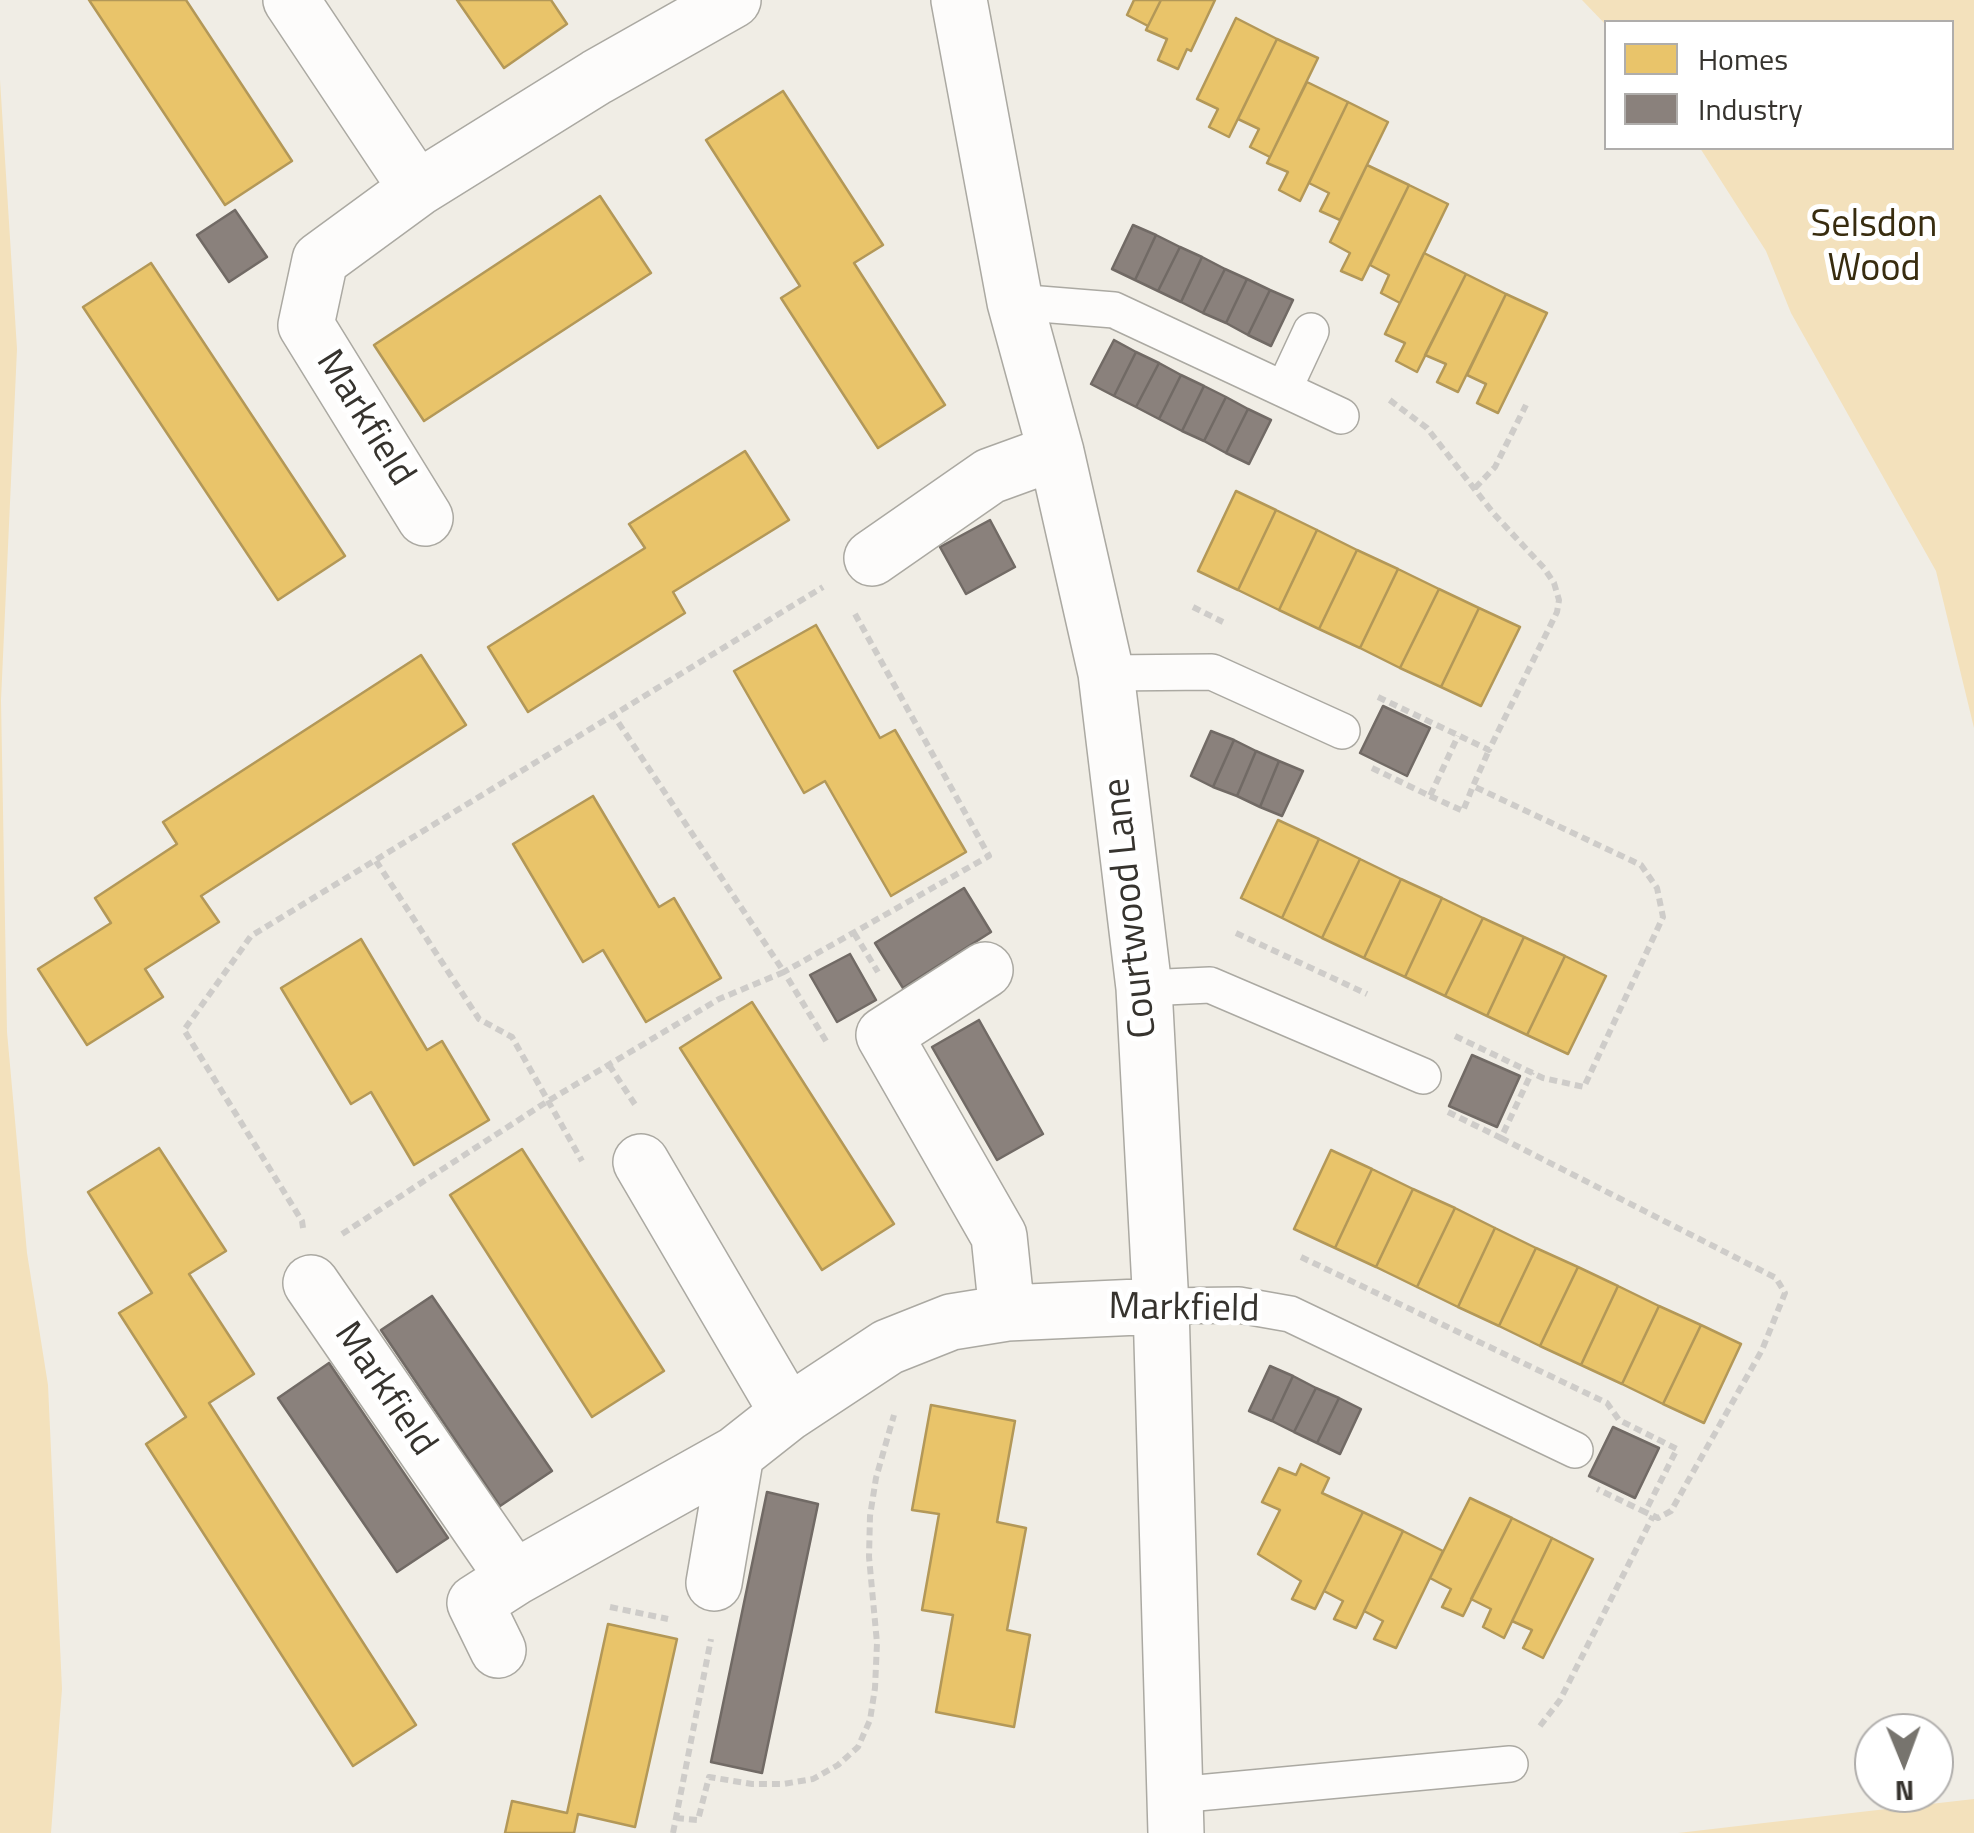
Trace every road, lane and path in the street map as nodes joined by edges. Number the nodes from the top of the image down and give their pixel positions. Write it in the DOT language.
graph roads {
  1 [pos="292,0"];
  2 [pos="731,0"];
  3 [pos="959,0"];
  4 [pos="417,189"];
  5 [pos="1015,302"];
  6 [pos="1310,331"];
  7 [pos="1284,389"];
  8 [pos="1380,393"];
  9 [pos="1526,405"];
  10 [pos="1341,416"];
  11 [pos="1056,452"];
  12 [pos="1474,488"];
  13 [pos="425,518"];
  14 [pos="854,569"];
  15 [pos="1193,607"];
  16 [pos="1228,624"];
  17 [pos="1106,673"];
  18 [pos="1370,693"];
  19 [pos="614,716"];
  20 [pos="1342,731"];
  21 [pos="1458,736"];
  22 [pos="1489,750"];
  23 [pos="1371,768"];
  24 [pos="1474,786"];
  25 [pos="1430,796"];
  26 [pos="376,861"];
  27 [pos="1236,933"];
  28 [pos="985,970"];
  29 [pos="784,972"];
  30 [pos="1144,988"];
  31 [pos="1376,998"];
  32 [pos="1445,1031"];
  33 [pos="835,1054"];
  34 [pos="1532,1072"];
  35 [pos="1430,1091"];
  36 [pos="548,1101"];
  37 [pos="1501,1138"];
  38 [pos="642,1162"];
  39 [pos="587,1170"];
  40 [pos="309,1270"];
  41 [pos="1162,1306"];
  42 [pos="1007,1312"];
  43 [pos="888,1347"];
  44 [pos="788,1413"];
  45 [pos="736,1454"];
  46 [pos="1578,1465"];
  47 [pos="1634,1507"];
  48 [pos="514,1578"];
  49 [pos="610,1608"];
  50 [pos="702,1611"];
  51 [pos="498,1650"];
  52 [pos="1542,1724"];
  53 [pos="1510,1764"];
  54 [pos="1176,1814"];
  55 [pos="676,1818"];
  56 [pos="673,1833"];
  1 -- 4 [label="street"];
  2 -- 4 [label="street, Markfield"];
  3 -- 5 [label="street, Courtwood Lane"];
  4 -- 13 [label="street, Markfield"];
  5 -- 7 [label="lane"];
  5 -- 11 [label="street, Courtwood Lane"];
  6 -- 7 [label="lane"];
  7 -- 10 [label="lane"];
  8 -- 12 [label="path"];
  9 -- 12 [label="path"];
  11 -- 14 [label="street"];
  11 -- 17 [label="street, Courtwood Lane"];
  12 -- 22 [label="path"];
  14 -- 19 [label="path"];
  14 -- 29 [label="path"];
  15 -- 16 [label="path"];
  17 -- 20 [label="lane"];
  17 -- 30 [label="street, Courtwood Lane"];
  18 -- 21 [label="path"];
  19 -- 26 [label="path"];
  19 -- 29 [label="path"];
  21 -- 22 [label="path"];
  21 -- 25 [label="path"];
  22 -- 24 [label="path"];
  23 -- 25 [label="path"];
  24 -- 25 [label="path"];
  24 -- 34 [label="path"];
  26 -- 36 [label="path"];
  26 -- 40 [label="path"];
  27 -- 31 [label="path"];
  28 -- 42 [label="street"];
  29 -- 33 [label="path"];
  29 -- 36 [label="path"];
  30 -- 35 [label="lane"];
  30 -- 41 [label="street, Courtwood Lane"];
  32 -- 34 [label="path"];
  34 -- 37 [label="path"];
  35 -- 37 [label="path"];
  36 -- 39 [label="path"];
  36 -- 40 [label="path"];
  37 -- 52 [label="path"];
  38 -- 44 [label="street"];
  40 -- 48 [label="street, Markfield"];
  41 -- 42 [label="street, Markfield"];
  41 -- 46 [label="lane, Markfield"];
  41 -- 54 [label="street, Courtwood Lane"];
  42 -- 43 [label="street, Markfield"];
  43 -- 44 [label="street, Markfield"];
  43 -- 55 [label="path"];
  44 -- 45 [label="street, Markfield"];
  45 -- 48 [label="street, Markfield"];
  45 -- 50 [label="street"];
  46 -- 47 [label="path"];
  48 -- 51 [label="street"];
  49 -- 50 [label="path"];
  50 -- 55 [label="path"];
  53 -- 54 [label="lane"];
  55 -- 56 [label="path"];
}
